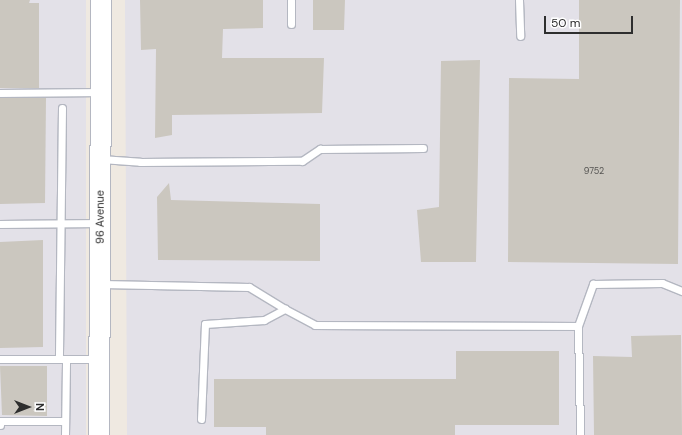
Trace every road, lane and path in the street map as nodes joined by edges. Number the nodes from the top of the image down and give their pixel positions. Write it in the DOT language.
graph roads {
  1 [pos="101,0"];
  2 [pos="291,0"];
  3 [pos="519,0"];
  4 [pos="291,24"];
  5 [pos="520,36"];
  6 [pos="101,92"];
  7 [pos="0,93"];
  8 [pos="62,108"];
  9 [pos="423,148"];
  10 [pos="101,159"];
  11 [pos="100,223"];
  12 [pos="0,224"];
  13 [pos="60,224"];
  14 [pos="100,284"];
  15 [pos="682,291"];
  16 [pos="285,309"];
  17 [pos="578,326"];
  18 [pos="99,358"];
  19 [pos="0,359"];
  20 [pos="62,359"];
  21 [pos="201,419"];
  22 [pos="65,421"];
  23 [pos="0,425"];
  24 [pos="65,435"];
  25 [pos="99,435"];
  26 [pos="580,435"];
  1 -- 6 [label="main road, 96 Avenue"];
  2 -- 4 [label="lane"];
  3 -- 5 [label="lane"];
  6 -- 7 [label="lane"];
  6 -- 10 [label="main road, 96 Avenue"];
  8 -- 13 [label="lane"];
  9 -- 10 [label="lane"];
  10 -- 11 [label="main road, 96 Avenue"];
  11 -- 13 [label="lane"];
  11 -- 14 [label="main road, 96 Avenue"];
  12 -- 13 [label="lane"];
  13 -- 20 [label="lane"];
  14 -- 16 [label="lane"];
  14 -- 18 [label="main road, 96 Avenue"];
  15 -- 17 [label="lane"];
  16 -- 17 [label="lane"];
  16 -- 21 [label="lane"];
  17 -- 26 [label="lane"];
  18 -- 20 [label="lane"];
  18 -- 25 [label="main road, 96 Avenue"];
  19 -- 20 [label="lane"];
  20 -- 22 [label="lane"];
  22 -- 23 [label="lane"];
  22 -- 24 [label="lane"];
}
